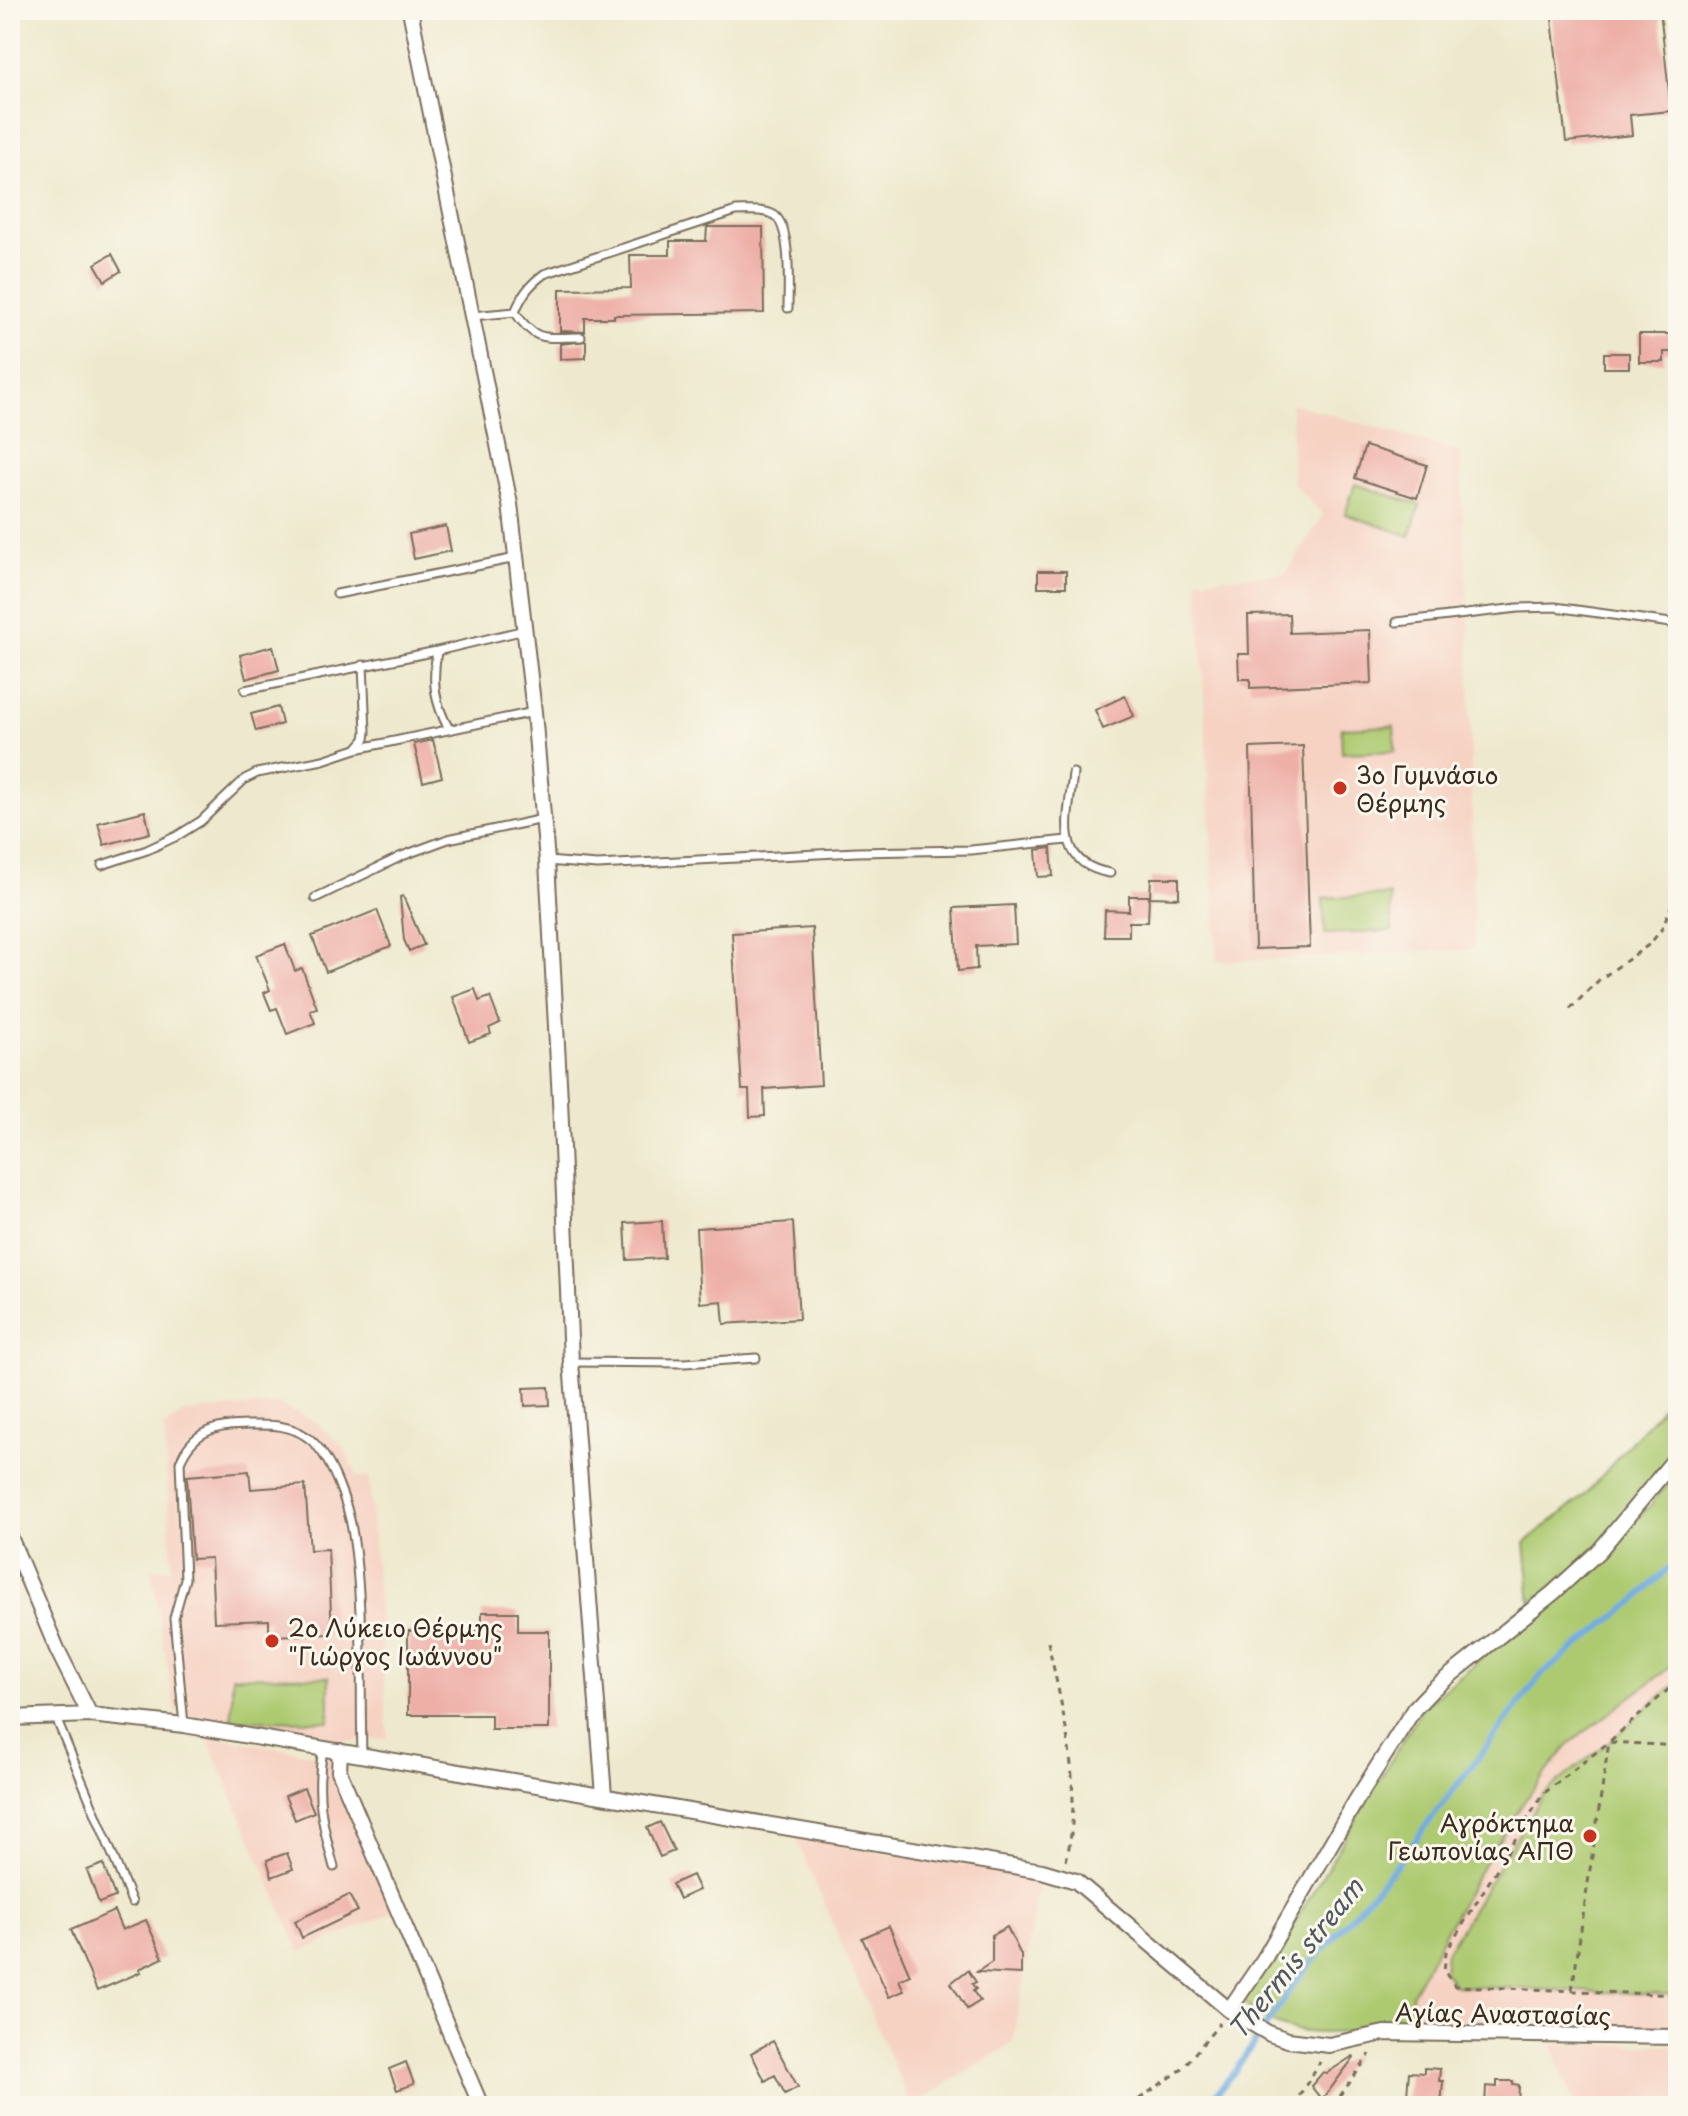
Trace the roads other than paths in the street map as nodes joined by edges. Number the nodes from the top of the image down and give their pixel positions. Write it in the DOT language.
graph roads {
  1 [pos="410,10"];
  2 [pos="788,308"];
  3 [pos="515,312"];
  4 [pos="470,316"];
  5 [pos="581,337"];
  6 [pos="516,558"];
  7 [pos="337,594"];
  8 [pos="1397,622"];
  9 [pos="1678,624"];
  10 [pos="525,630"];
  11 [pos="437,651"];
  12 [pos="363,665"];
  13 [pos="245,690"];
  14 [pos="534,712"];
  15 [pos="449,729"];
  16 [pos="356,749"];
  17 [pos="1073,773"];
  18 [pos="543,819"];
  19 [pos="1067,840"];
  20 [pos="547,861"];
  21 [pos="102,865"];
  22 [pos="1110,873"];
  23 [pos="315,898"];
  24 [pos="756,1358"];
  25 [pos="571,1362"];
  26 [pos="1678,1455"];
  27 [pos="10,1537"];
  28 [pos="90,1715"];
  29 [pos="10,1718"];
  30 [pos="56,1718"];
  31 [pos="184,1725"];
  32 [pos="323,1749"];
  33 [pos="340,1751"];
  34 [pos="362,1754"];
  35 [pos="604,1796"];
  36 [pos="334,1867"];
  37 [pos="132,1902"];
  38 [pos="1229,2010"];
  39 [pos="1678,2037"];
  40 [pos="481,2106"];
  1 -- 4 [label="street"];
  2 -- 3 [label="lane"];
  3 -- 4 [label="lane"];
  3 -- 5 [label="lane"];
  4 -- 6 [label="street"];
  6 -- 7 [label="lane"];
  6 -- 10 [label="street"];
  8 -- 9 [label="lane"];
  10 -- 11 [label="lane"];
  10 -- 14 [label="street"];
  11 -- 12 [label="lane"];
  11 -- 15 [label="lane"];
  12 -- 13 [label="lane"];
  12 -- 16 [label="lane"];
  14 -- 15 [label="lane"];
  14 -- 18 [label="street"];
  15 -- 16 [label="lane"];
  16 -- 21 [label="lane"];
  17 -- 19 [label="lane"];
  18 -- 20 [label="street"];
  18 -- 23 [label="lane"];
  19 -- 20 [label="lane"];
  19 -- 22 [label="lane"];
  20 -- 25 [label="street"];
  24 -- 25 [label="lane"];
  25 -- 35 [label="street"];
  26 -- 38 [label="street"];
  27 -- 28 [label="street"];
  28 -- 30 [label="street"];
  28 -- 31 [label="street"];
  29 -- 30 [label="street"];
  30 -- 37 [label="lane"];
  31 -- 32 [label="street"];
  31 -- 34 [label="lane"];
  32 -- 33 [label="street"];
  32 -- 36 [label="lane"];
  33 -- 34 [label="street"];
  33 -- 40 [label="street"];
  34 -- 35 [label="street"];
  35 -- 38 [label="street, Αγίας Αναστασίας"];
  38 -- 39 [label="street, Αγίας Αναστασίας"];
}
